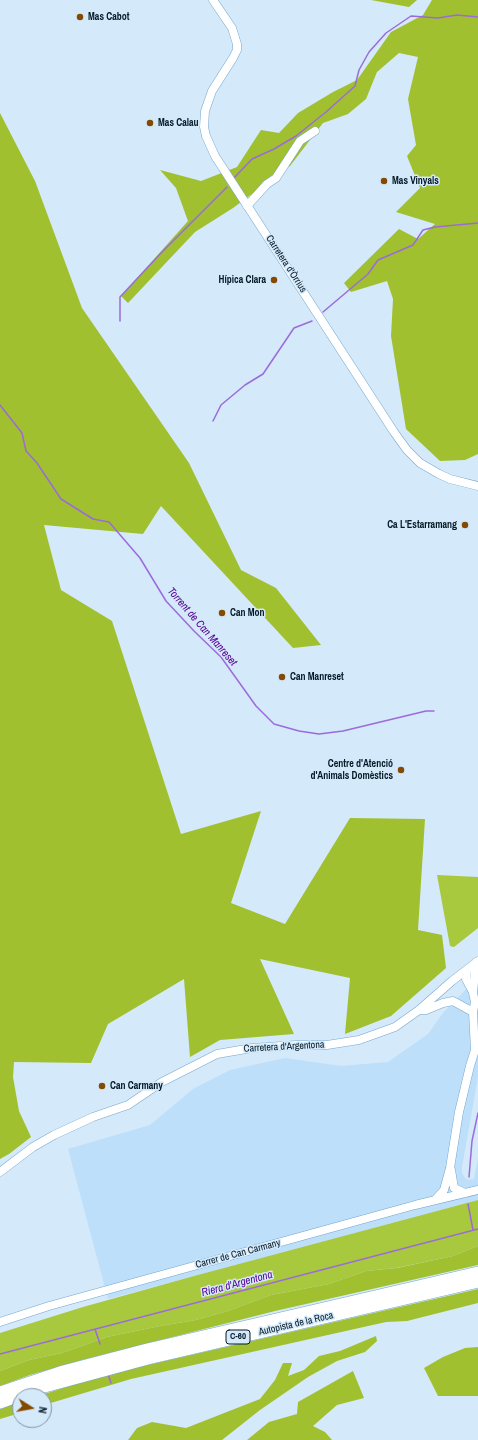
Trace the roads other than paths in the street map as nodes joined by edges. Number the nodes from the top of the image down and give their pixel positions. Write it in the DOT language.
graph roads {
  1 [pos="213,0"];
  2 [pos="315,131"];
  3 [pos="247,206"];
  4 [pos="478,486"];
  5 [pos="477,962"];
  6 [pos="467,970"];
  7 [pos="473,993"];
  8 [pos="419,1010"];
  9 [pos="473,1012"];
  10 [pos="450,1168"];
  11 [pos="0,1172"];
  12 [pos="478,1190"];
  13 [pos="466,1194"];
  14 [pos="435,1200"];
  15 [pos="478,1272"];
  16 [pos="478,1282"];
  17 [pos="0,1322"];
  18 [pos="0,1392"];
  19 [pos="0,1402"];
  1 -- 3 [label="street, Carretera d'Òrrius"];
  2 -- 3 [label="street"];
  3 -- 4 [label="street, Carretera d'Òrrius"];
  5 -- 6 [label="street, Carretera d'Argentona"];
  5 -- 7 [label="street"];
  6 -- 7 [label="street"];
  6 -- 8 [label="street, Carretera d'Argentona"];
  7 -- 9 [label="street"];
  8 -- 9 [label="street"];
  8 -- 11 [label="street, Carretera d'Argentona"];
  9 -- 10 [label="street"];
  10 -- 13 [label="street"];
  10 -- 14 [label="street"];
  12 -- 13 [label="street, Carrer de Can Carmany"];
  13 -- 14 [label="street, Carrer de Can Carmany"];
  14 -- 17 [label="street, Carrer de Can Carmany"];
  15 -- 18 [label="highway, Autopista de la Roca / C-60"];
  16 -- 19 [label="highway, Autopista de la Roca / C-60"];
}
